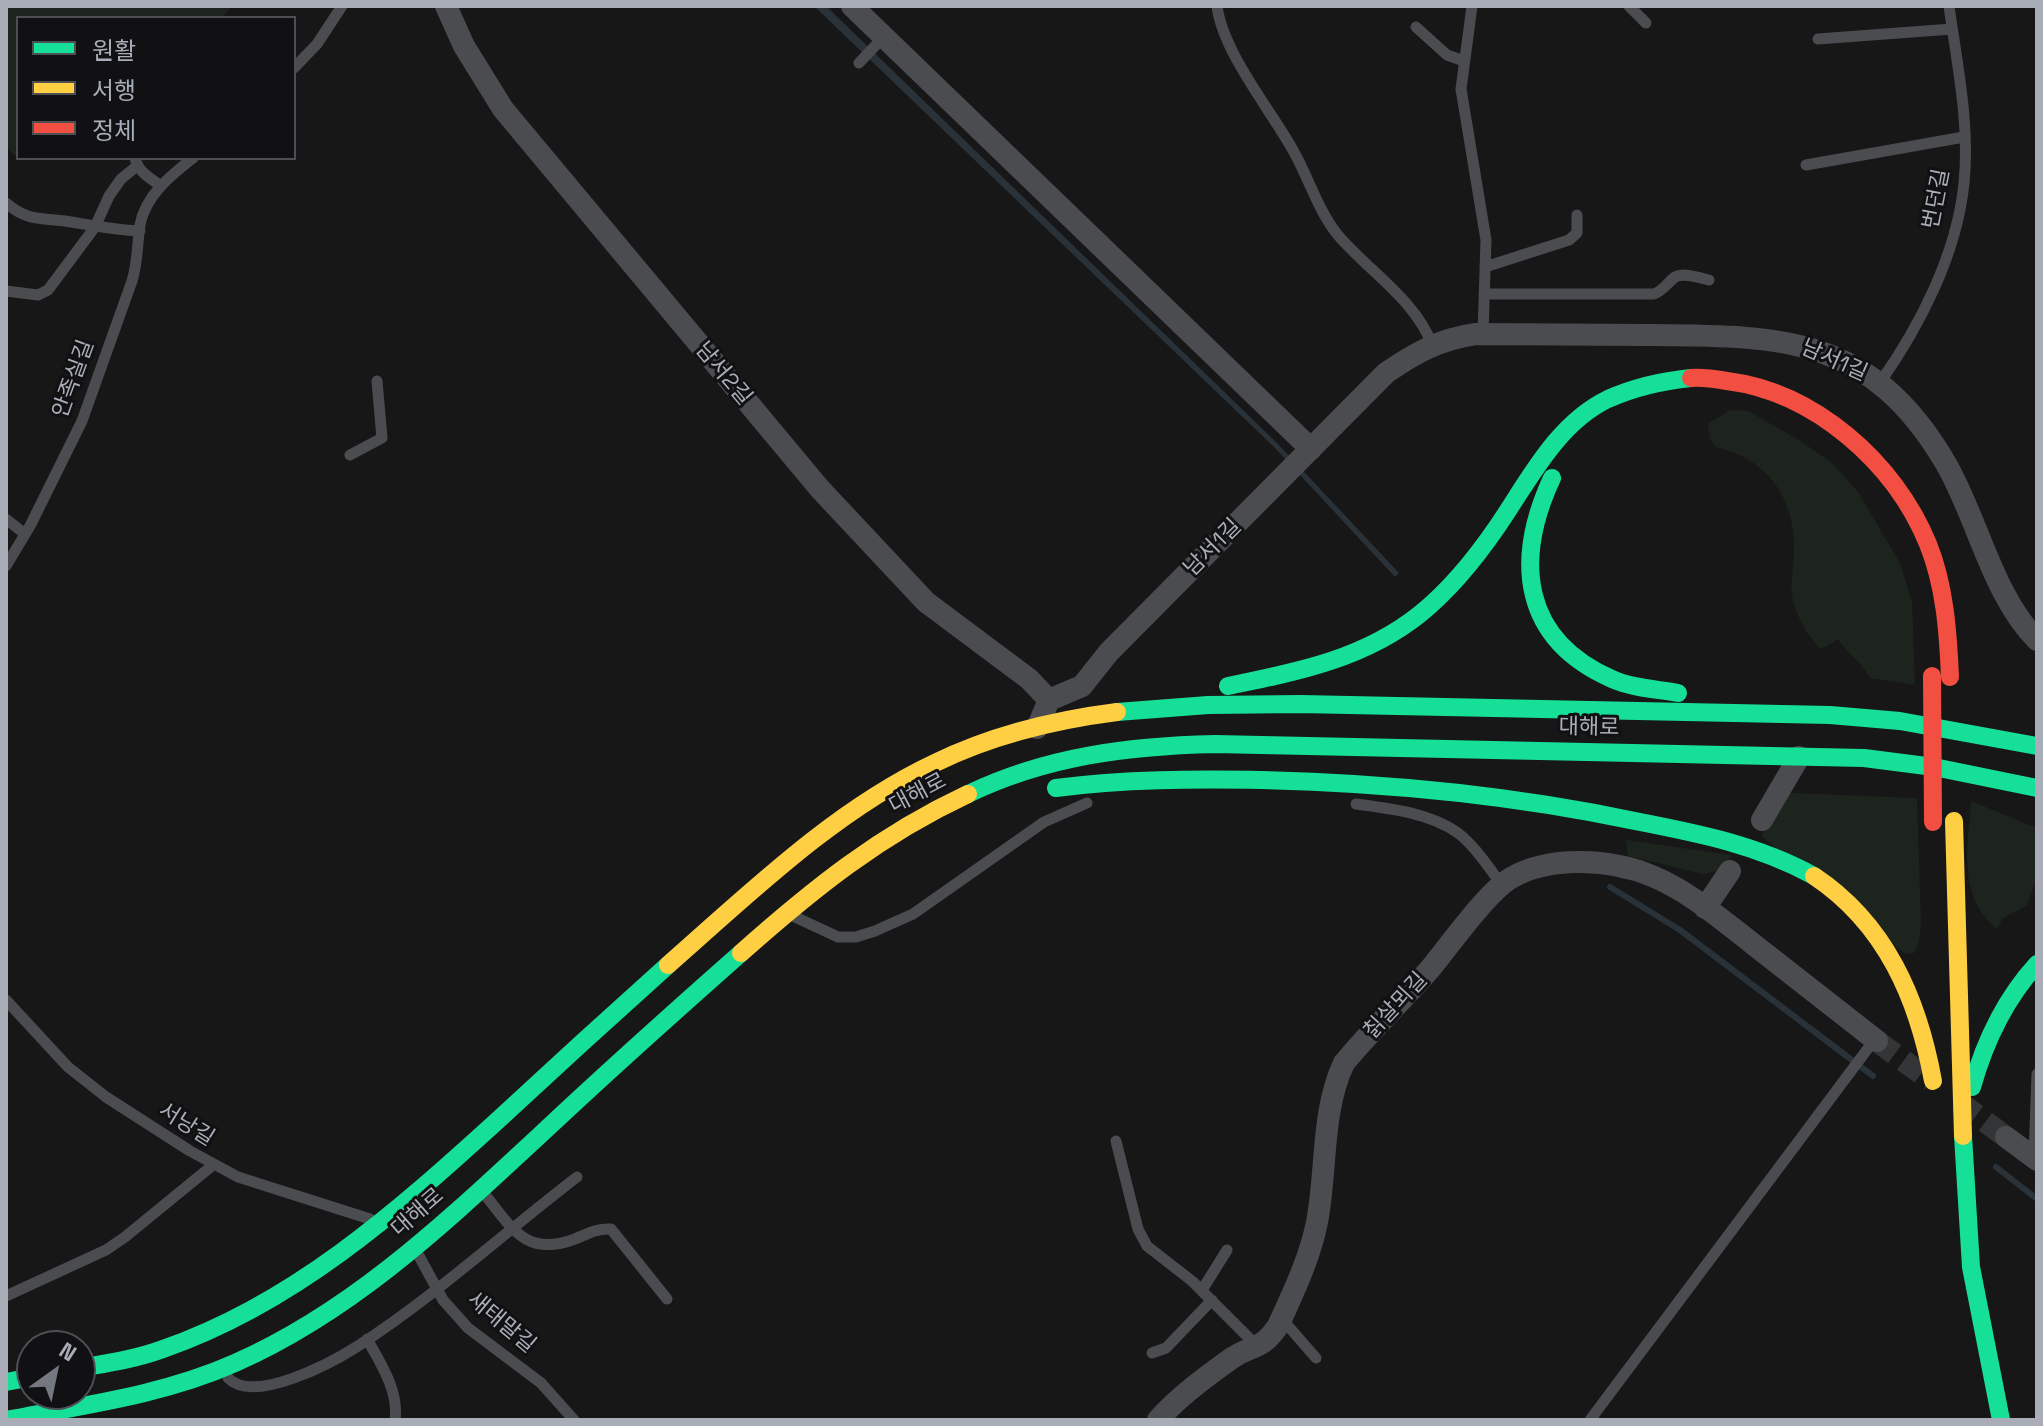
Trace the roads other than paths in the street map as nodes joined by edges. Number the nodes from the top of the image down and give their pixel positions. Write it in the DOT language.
graph roads {
  1 [pos="342,6"];
  2 [pos="446,6"];
  3 [pos="852,6"];
  4 [pos="1217,6"];
  5 [pos="1472,6"];
  6 [pos="1629,6"];
  7 [pos="1949,6"];
  8 [pos="1646,23"];
  9 [pos="1416,27"];
  10 [pos="1952,29"];
  11 [pos="1818,39"];
  12 [pos="876,45"];
  13 [pos="1464,61"];
  14 [pos="859,63"];
  15 [pos="296,66"];
  16 [pos="1964,137"];
  17 [pos="191,160"];
  18 [pos="136,162"];
  19 [pos="1806,165"];
  20 [pos="161,186"];
  21 [pos="6,203"];
  22 [pos="1577,215"];
  23 [pos="95,227"];
  24 [pos="140,231"];
  25 [pos="1485,267"];
  26 [pos="1709,280"];
  27 [pos="6,291"];
  28 [pos="1484,294"];
  29 [pos="1483,334"];
  30 [pos="1432,345"];
  31 [pos="377,381"];
  32 [pos="1879,384"];
  33 [pos="1308,452"];
  34 [pos="350,455"];
  35 [pos="6,519"];
  36 [pos="25,534"];
  37 [pos="6,566"];
  38 [pos="2037,640"];
  39 [pos="1941,676"];
  40 [pos="1049,700"];
  41 [pos="1115,712"];
  42 [pos="1830,715"];
  43 [pos="1037,728"];
  44 [pos="2037,746"];
  45 [pos="1799,757"];
  46 [pos="2037,788"];
  47 [pos="1043,790"];
  48 [pos="1003,798"];
  49 [pos="1099,799"];
  50 [pos="1338,802"];
  51 [pos="1762,820"];
  52 [pos="907,827"];
  53 [pos="1933,829"];
  54 [pos="1730,871"];
  55 [pos="1502,885"];
  56 [pos="1705,908"];
  57 [pos="788,913"];
  58 [pos="2037,964"];
  59 [pos="6,1000"];
  60 [pos="1933,1005"];
  61 [pos="1872,1045"];
  62 [pos="2037,1074"];
  63 [pos="1964,1124"];
  64 [pos="2006,1137"];
  65 [pos="1116,1141"];
  66 [pos="2036,1159"];
  67 [pos="213,1165"];
  68 [pos="577,1177"];
  69 [pos="480,1189"];
  70 [pos="382,1223"];
  71 [pos="511,1228"];
  72 [pos="414,1249"];
  73 [pos="1227,1250"];
  74 [pos="437,1288"];
  75 [pos="1202,1290"];
  76 [pos="6,1296"];
  77 [pos="667,1299"];
  78 [pos="1212,1300"];
  79 [pos="1281,1319"];
  80 [pos="367,1339"];
  81 [pos="1258,1348"];
  82 [pos="1152,1353"];
  83 [pos="1316,1358"];
  84 [pos="96,1364"];
  85 [pos="220,1369"];
  86 [pos="45,1412"];
  87 [pos="7,1420"];
  88 [pos="395,1420"];
  89 [pos="574,1420"];
  90 [pos="1158,1420"];
  91 [pos="1590,1420"];
  92 [pos="2001,1420"];
  1 -- 15 [label="lane"];
  2 -- 40 [label="street, 남서2길"];
  3 -- 33 [label="street"];
  4 -- 30 [label="lane"];
  5 -- 13 [label="lane"];
  6 -- 8 [label="lane"];
  7 -- 10 [label="lane, 번던길"];
  9 -- 13 [label="lane"];
  10 -- 11 [label="lane"];
  10 -- 16 [label="lane, 번던길"];
  12 -- 14 [label="lane"];
  13 -- 25 [label="lane"];
  16 -- 19 [label="lane"];
  16 -- 32 [label="lane, 번던길"];
  17 -- 20 [label="lane, 안족실길"];
  18 -- 20 [label="lane"];
  18 -- 23 [label="lane"];
  20 -- 24 [label="lane, 안족실길"];
  21 -- 23 [label="lane"];
  22 -- 25 [label="lane"];
  23 -- 24 [label="lane"];
  23 -- 27 [label="lane"];
  24 -- 36 [label="lane, 안족실길"];
  25 -- 28 [label="lane"];
  26 -- 28 [label="lane"];
  28 -- 29 [label="lane"];
  29 -- 30 [label="street, 남서1길"];
  29 -- 32 [label="street, 남서1길"];
  30 -- 33 [label="street, 남서1길"];
  31 -- 34 [label="lane"];
  32 -- 38 [label="street, 남서1길"];
  33 -- 40 [label="street, 남서1길"];
  35 -- 36 [label="lane"];
  36 -- 37 [label="lane, 안족실길"];
  39 -- 41 [label="highway"];
  39 -- 42 [label="highway"];
  39 -- 53 [label="highway, bridge"];
  39 -- 63 [label="highway"];
  40 -- 43 [label="street"];
  41 -- 42 [label="highway, 대해로"];
  41 -- 43 [label="highway, 대해로"];
  42 -- 44 [label="highway, 대해로"];
  43 -- 70 [label="highway, 대해로"];
  45 -- 46 [label="highway, 대해로"];
  45 -- 51 [label="street"];
  45 -- 52 [label="highway, 대해로"];
  47 -- 60 [label="highway"];
  48 -- 52 [label="highway"];
  49 -- 57 [label="lane"];
  50 -- 55 [label="lane"];
  52 -- 57 [label="highway, 대해로"];
  54 -- 56 [label="street"];
  55 -- 56 [label="street, 칡살뫼길"];
  55 -- 79 [label="street, 칡살뫼길"];
  56 -- 61 [label="street, 칡살뫼길"];
  57 -- 69 [label="highway, 대해로"];
  58 -- 63 [label="highway"];
  59 -- 67 [label="lane, 서낭길"];
  61 -- 91 [label="lane"];
  62 -- 66 [label="lane"];
  63 -- 92 [label="highway"];
  64 -- 66 [label="street"];
  65 -- 75 [label="lane"];
  67 -- 70 [label="lane, 서낭길"];
  67 -- 76 [label="lane"];
  68 -- 71 [label="lane"];
  69 -- 71 [label="lane"];
  69 -- 72 [label="highway, 대해로"];
  70 -- 84 [label="highway, 대해로"];
  71 -- 74 [label="lane"];
  71 -- 77 [label="lane"];
  72 -- 74 [label="lane, 새태말길"];
  72 -- 85 [label="highway, 대해로"];
  73 -- 75 [label="lane"];
  74 -- 80 [label="lane"];
  74 -- 89 [label="lane, 새태말길"];
  75 -- 78 [label="lane"];
  78 -- 81 [label="lane"];
  78 -- 82 [label="lane"];
  79 -- 81 [label="street, 칡살뫼길"];
  79 -- 83 [label="lane"];
  80 -- 85 [label="lane"];
  80 -- 88 [label="lane"];
  81 -- 90 [label="street, 칡살뫼길"];
  85 -- 86 [label="highway, 대해로"];
  86 -- 87 [label="highway, 대해로"];
}
